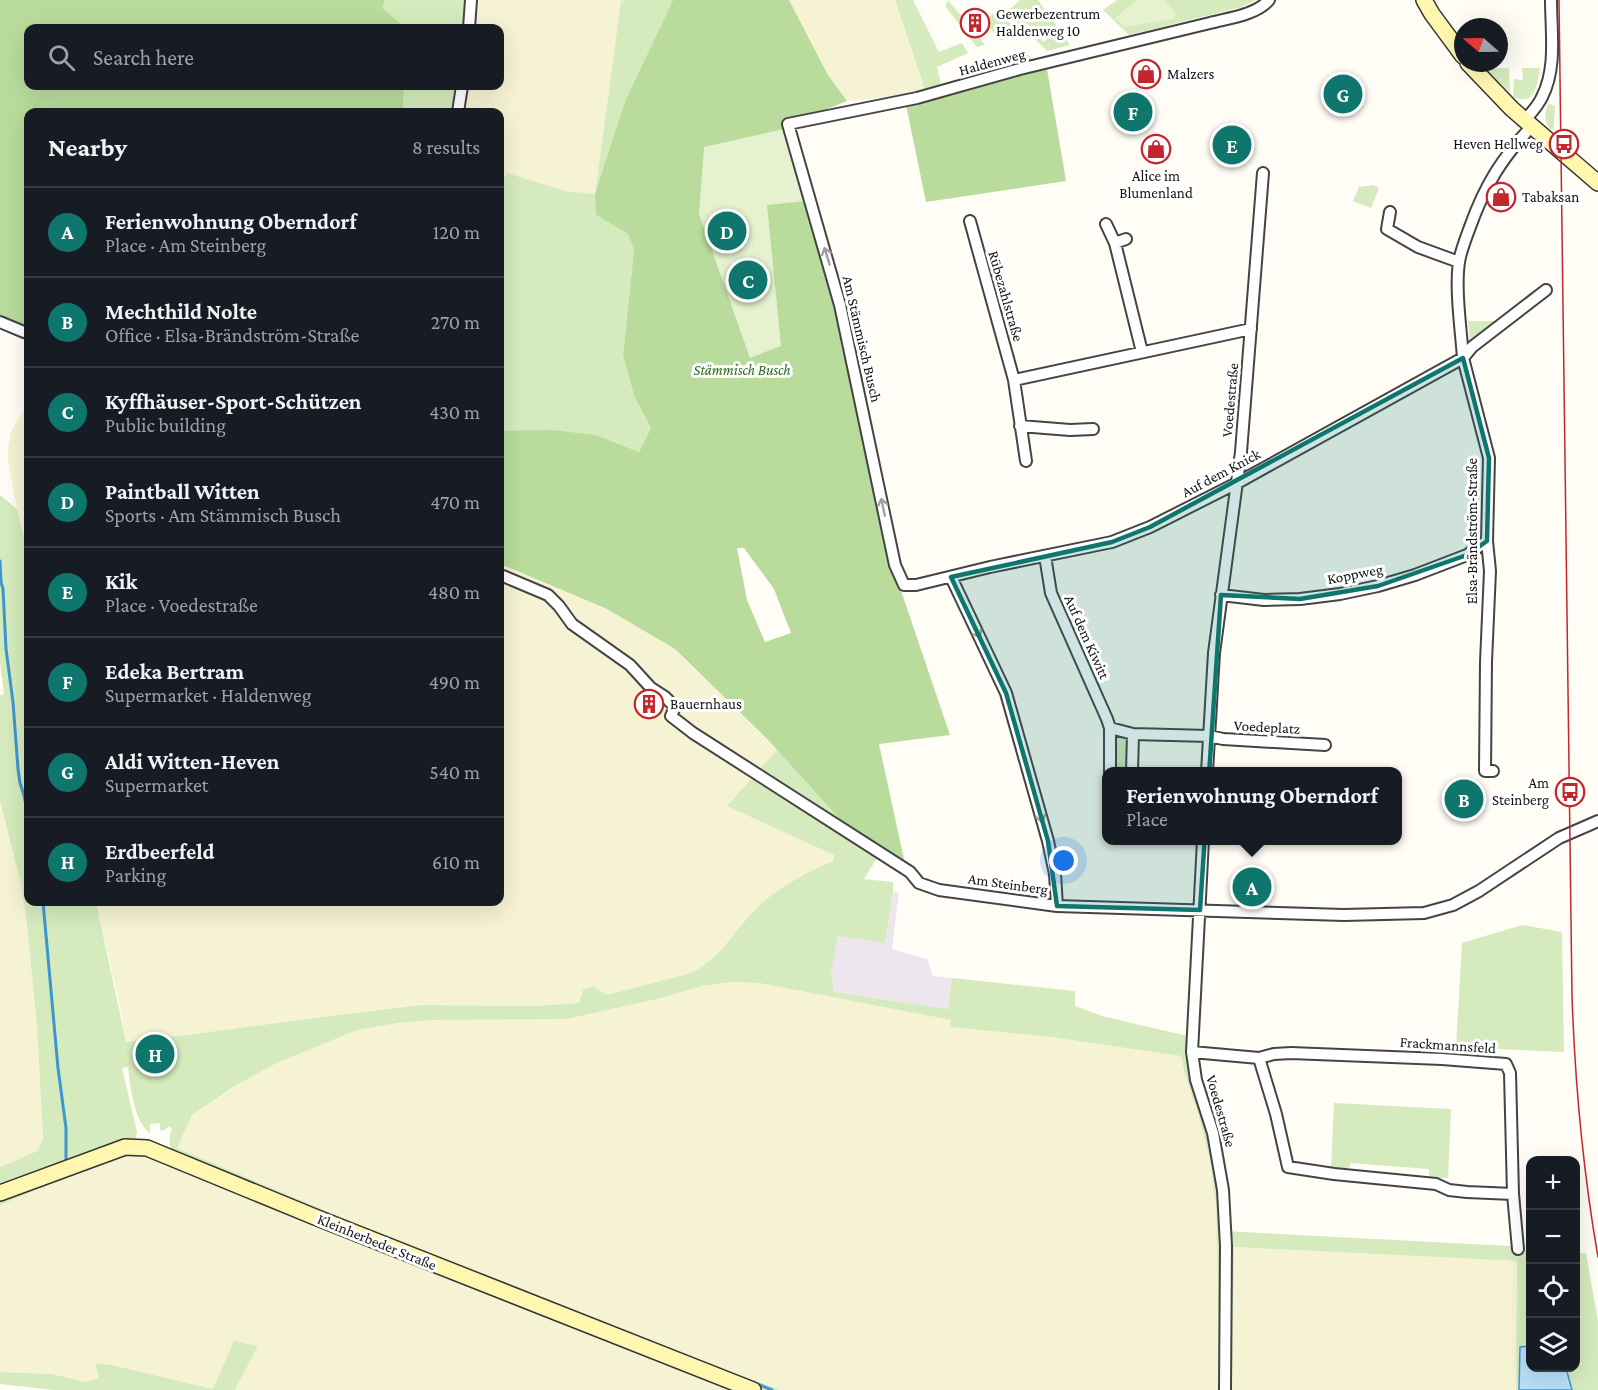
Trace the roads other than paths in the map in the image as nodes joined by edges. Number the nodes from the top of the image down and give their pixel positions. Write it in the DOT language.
graph roads {
  1 [pos="471,0"];
  2 [pos="1269,0"];
  3 [pos="1424,0"];
  4 [pos="1551,0"];
  5 [pos="469,24"];
  6 [pos="1454,44"];
  7 [pos="1476,72"];
  8 [pos="461,90"];
  9 [pos="459,108"];
  10 [pos="1528,123"];
  11 [pos="788,124"];
  12 [pos="1263,173"];
  13 [pos="1598,183"];
  14 [pos="1390,212"];
  15 [pos="970,221"];
  16 [pos="1106,224"];
  17 [pos="1126,239"];
  18 [pos="1115,243"];
  19 [pos="1459,262"];
  20 [pos="1546,290"];
  21 [pos="0,322"];
  22 [pos="1251,329"];
  23 [pos="24,332"];
  24 [pos="1142,352"];
  25 [pos="1463,358"];
  26 [pos="1014,380"];
  27 [pos="1020,426"];
  28 [pos="1093,429"];
  29 [pos="1026,461"];
  30 [pos="1237,483"];
  31 [pos="1487,541"];
  32 [pos="1045,556"];
  33 [pos="895,565"];
  34 [pos="504,576"];
  35 [pos="951,577"];
  36 [pos="1221,595"];
  37 [pos="1110,728"];
  38 [pos="1133,734"];
  39 [pos="1209,736"];
  40 [pos="1325,745"];
  41 [pos="1110,767"];
  42 [pos="1132,767"];
  43 [pos="1207,767"];
  44 [pos="1492,771"];
  45 [pos="1598,820"];
  46 [pos="1203,845"];
  47 [pos="1057,906"];
  48 [pos="1200,910"];
  49 [pos="1192,1052"];
  50 [pos="1259,1058"];
  51 [pos="0,1193"];
  52 [pos="1513,1194"];
  53 [pos="1518,1249"];
  54 [pos="753,1390"];
  55 [pos="1225,1390"];
  1 -- 5 [label="street"];
  2 -- 11 [label="street, Haldenweg"];
  3 -- 6 [label="street"];
  4 -- 10 [label="street"];
  7 -- 10 [label="street"];
  8 -- 9 [label="street"];
  10 -- 13 [label="street"];
  10 -- 19 [label="street"];
  33 -- 11 [label="street, Am Stämmisch Busch, one-way"];
  12 -- 22 [label="street, Voedestraße"];
  14 -- 19 [label="street"];
  15 -- 26 [label="street, Rübezahlstraße"];
  16 -- 18 [label="street"];
  17 -- 18 [label="street"];
  18 -- 24 [label="street"];
  19 -- 25 [label="street"];
  20 -- 25 [label="street"];
  21 -- 23 [label="street"];
  22 -- 24 [label="street"];
  22 -- 30 [label="street, Voedestraße"];
  24 -- 26 [label="street"];
  25 -- 30 [label="street, Auf dem Knick"];
  25 -- 31 [label="street, Elsa-Brändström-Straße"];
  26 -- 27 [label="street, Rübezahlstraße"];
  27 -- 28 [label="street"];
  27 -- 29 [label="street, Rübezahlstraße"];
  30 -- 32 [label="street, Auf dem Knick"];
  30 -- 36 [label="street, Voedestraße"];
  31 -- 36 [label="street, Koppweg"];
  31 -- 44 [label="street, Elsa-Brändström-Straße"];
  32 -- 35 [label="street, Auf dem Knick"];
  32 -- 37 [label="street, Auf dem Kiwitt"];
  33 -- 35 [label="street, Auf dem Knick"];
  34 -- 47 [label="street, Am Steinberg"];
  35 -- 47 [label="street, one-way"];
  36 -- 39 [label="street, Voedestraße"];
  37 -- 38 [label="street"];
  37 -- 41 [label="street, Auf dem Kiwitt"];
  38 -- 39 [label="street"];
  38 -- 42 [label="street"];
  39 -- 40 [label="street, Voedeplatz"];
  39 -- 43 [label="street, Voedestraße"];
  45 -- 48 [label="street, Am Steinberg"];
  46 -- 48 [label="street, Voedestraße"];
  47 -- 48 [label="street, Am Steinberg"];
  48 -- 49 [label="street, Voedestraße"];
  49 -- 50 [label="street, Frackmannsfeld"];
  49 -- 55 [label="street, Voedestraße"];
  50 -- 52 [label="street"];
  50 -- 52 [label="street, Frackmannsfeld"];
  51 -- 54 [label="street, Kleinherbeder Straße"];
  52 -- 53 [label="street, Frackmannsfeld"];
}
